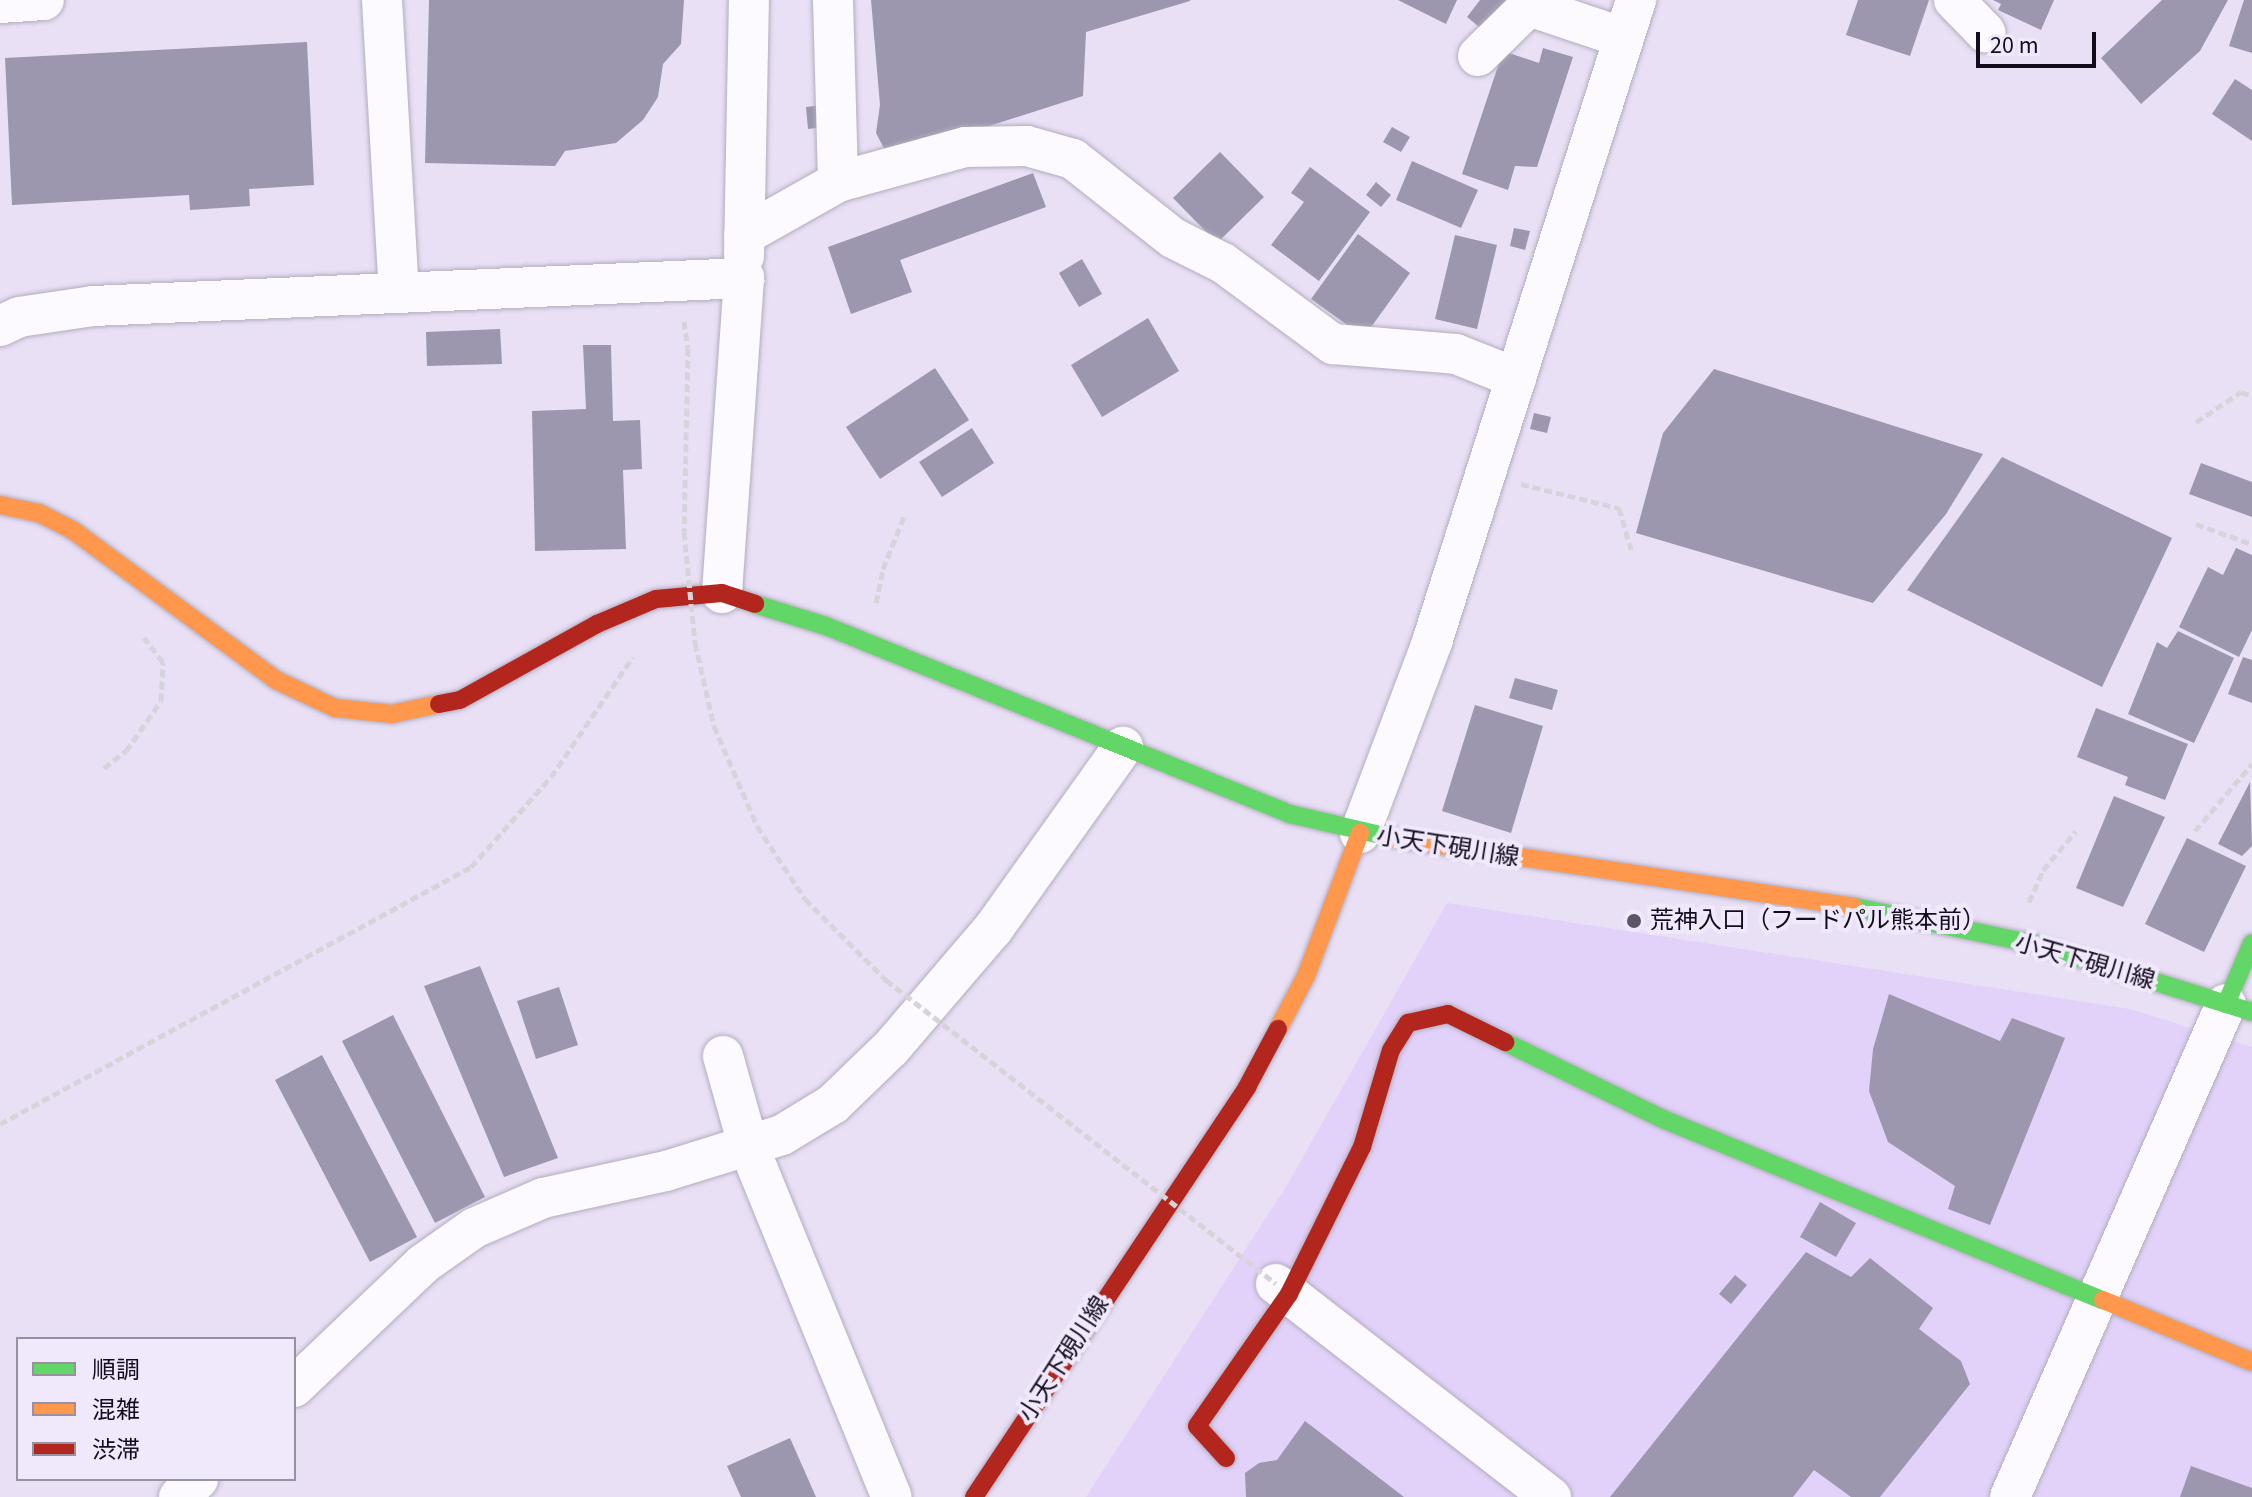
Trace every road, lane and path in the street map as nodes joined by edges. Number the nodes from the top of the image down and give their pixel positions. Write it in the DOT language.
graph roads {
  1 [pos="44,0"];
  2 [pos="382,0"];
  3 [pos="749,0"];
  4 [pos="833,0"];
  5 [pos="1636,0"];
  6 [pos="1954,0"];
  7 [pos="0,3"];
  8 [pos="1985,32"];
  9 [pos="1624,38"];
  10 [pos="1478,56"];
  11 [pos="838,182"];
  12 [pos="744,235"];
  13 [pos="744,278"];
  14 [pos="399,293"];
  15 [pos="0,326"];
  16 [pos="688,348"];
  17 [pos="1516,378"];
  18 [pos="2252,396"];
  19 [pos="2196,422"];
  20 [pos="1485,475"];
  21 [pos="0,505"];
  22 [pos="905,514"];
  23 [pos="2196,524"];
  24 [pos="2252,544"];
  25 [pos="1631,549"];
  26 [pos="129,572"];
  27 [pos="722,593"];
  28 [pos="669,598"];
  29 [pos="869,643"];
  30 [pos="1123,747"];
  31 [pos="2252,764"];
  32 [pos="104,768"];
  33 [pos="2076,831"];
  34 [pos="2195,831"];
  35 [pos="1360,833"];
  36 [pos="2011,939"];
  37 [pos="2252,943"];
  38 [pos="2239,1008"];
  39 [pos="723,1056"];
  40 [pos="0,1124"];
  41 [pos="748,1145"];
  42 [pos="1283,1289"];
  43 [pos="2097,1303"];
  44 [pos="2252,1362"];
  45 [pos="296,1385"];
  46 [pos="1226,1458"];
  47 [pos="196,1481"];
  48 [pos="179,1497"];
  49 [pos="892,1497"];
  50 [pos="974,1497"];
  51 [pos="1551,1497"];
  52 [pos="2010,1497"];
  1 -- 7 [label="street"];
  2 -- 14 [label="street"];
  3 -- 12 [label="street"];
  4 -- 11 [label="street"];
  5 -- 9 [label="street"];
  6 -- 8 [label="street"];
  9 -- 10 [label="street"];
  9 -- 17 [label="street"];
  11 -- 12 [label="street"];
  11 -- 17 [label="street"];
  12 -- 13 [label="street"];
  13 -- 14 [label="street"];
  13 -- 27 [label="street"];
  14 -- 15 [label="street"];
  16 -- 42 [label="path, bridge"];
  17 -- 20 [label="street"];
  18 -- 19 [label="path"];
  20 -- 25 [label="path"];
  20 -- 35 [label="street"];
  21 -- 26 [label="street"];
  22 -- 29 [label="path"];
  23 -- 24 [label="path"];
  26 -- 28 [label="street"];
  26 -- 32 [label="path"];
  27 -- 28 [label="street"];
  27 -- 29 [label="street"];
  28 -- 40 [label="path"];
  29 -- 30 [label="street"];
  30 -- 35 [label="street"];
  30 -- 41 [label="street"];
  31 -- 34 [label="path"];
  33 -- 36 [label="path"];
  35 -- 36 [label="street, 小天下硯川線"];
  35 -- 50 [label="street, 小天下硯川線"];
  36 -- 38 [label="street, 小天下硯川線"];
  37 -- 38 [label="street"];
  38 -- 43 [label="street"];
  39 -- 41 [label="street"];
  41 -- 45 [label="street"];
  41 -- 49 [label="street"];
  42 -- 43 [label="street"];
  42 -- 46 [label="street"];
  42 -- 51 [label="street"];
  43 -- 44 [label="street"];
  43 -- 52 [label="street"];
  47 -- 48 [label="street"];
}
